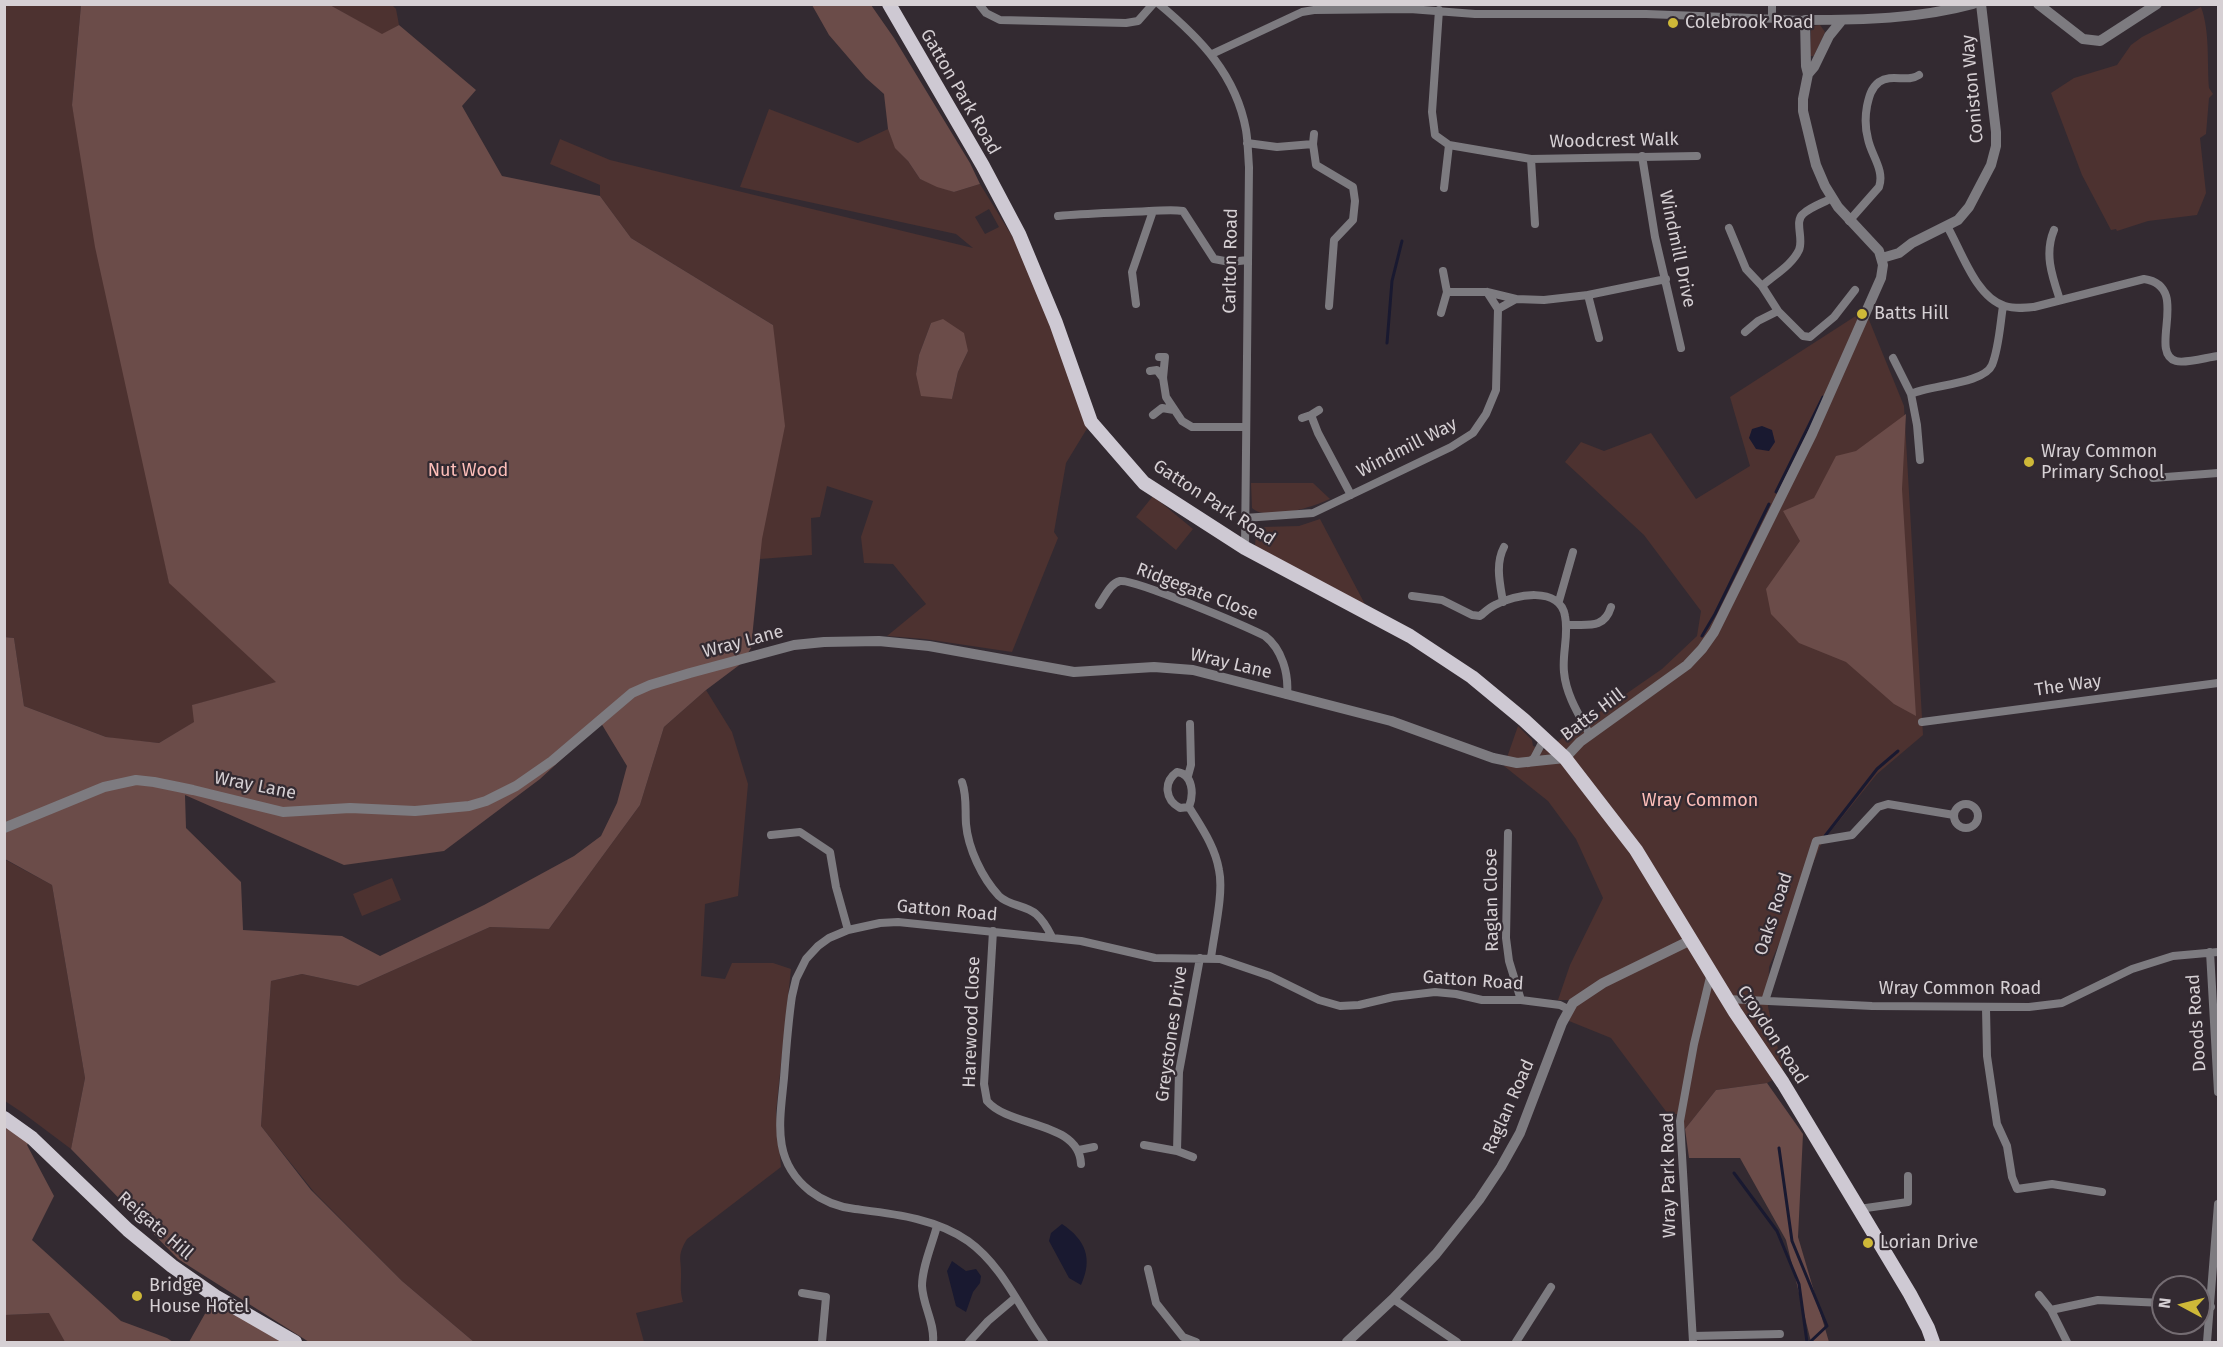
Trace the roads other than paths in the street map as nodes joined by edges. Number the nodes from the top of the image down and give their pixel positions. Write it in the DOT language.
graph roads {
  1 [pos="889,4"];
  2 [pos="979,4"];
  3 [pos="1153,4"];
  4 [pos="1159,4"];
  5 [pos="1490,4"];
  6 [pos="1645,4"];
  7 [pos="1772,4"];
  8 [pos="1973,4"];
  9 [pos="1981,4"];
  10 [pos="2038,4"];
  11 [pos="2157,4"];
  12 [pos="1410,7"];
  13 [pos="1439,10"];
  14 [pos="1488,14"];
  15 [pos="1646,14"];
  16 [pos="1772,18"];
  17 [pos="1806,20"];
  18 [pos="1842,20"];
  19 [pos="1212,54"];
  20 [pos="1808,74"];
  21 [pos="1919,75"];
  22 [pos="1314,134"];
  23 [pos="1247,143"];
  24 [pos="1313,144"];
  25 [pos="1449,145"];
  26 [pos="1642,156"];
  27 [pos="1697,156"];
  28 [pos="1531,159"];
  29 [pos="1444,188"];
  30 [pos="1832,198"];
  31 [pos="1153,212"];
  32 [pos="1058,216"];
  33 [pos="1849,221"];
  34 [pos="1534,224"];
  35 [pos="1947,226"];
  36 [pos="1729,228"];
  37 [pos="2054,230"];
  38 [pos="1882,258"];
  39 [pos="1248,260"];
  40 [pos="1443,271"];
  41 [pos="1666,279"];
  42 [pos="1762,286"];
  43 [pos="1855,290"];
  44 [pos="1447,292"];
  45 [pos="1487,292"];
  46 [pos="1588,295"];
  47 [pos="1516,299"];
  48 [pos="2060,300"];
  49 [pos="1136,304"];
  50 [pos="1329,306"];
  51 [pos="2003,306"];
  52 [pos="1498,309"];
  53 [pos="1778,311"];
  54 [pos="1441,313"];
  55 [pos="1745,332"];
  56 [pos="1599,338"];
  57 [pos="1681,348"];
  58 [pos="2215,356"];
  59 [pos="1160,357"];
  60 [pos="1893,358"];
  61 [pos="1150,371"];
  62 [pos="1163,378"];
  63 [pos="1911,394"];
  64 [pos="1174,410"];
  65 [pos="1153,415"];
  66 [pos="1302,418"];
  67 [pos="1246,427"];
  68 [pos="1920,460"];
  69 [pos="2218,474"];
  70 [pos="2153,478"];
  71 [pos="1351,495"];
  72 [pos="1245,518"];
  73 [pos="1504,547"];
  74 [pos="1245,548"];
  75 [pos="1573,552"];
  76 [pos="1412,597"];
  77 [pos="1558,601"];
  78 [pos="1503,602"];
  79 [pos="1099,606"];
  80 [pos="1611,607"];
  81 [pos="1566,625"];
  82 [pos="2218,683"];
  83 [pos="1287,695"];
  84 [pos="1922,722"];
  85 [pos="1190,724"];
  86 [pos="1590,735"];
  87 [pos="1544,739"];
  88 [pos="1564,758"];
  89 [pos="1527,764"];
  90 [pos="1188,776"];
  91 [pos="962,782"];
  92 [pos="1189,807"];
  93 [pos="1954,815"];
  94 [pos="4,828"];
  95 [pos="1508,833"];
  96 [pos="771,835"];
  97 [pos="848,930"];
  98 [pos="993,931"];
  99 [pos="1052,938"];
  100 [pos="1691,940"];
  101 [pos="2214,952"];
  102 [pos="1200,958"];
  103 [pos="1211,958"];
  104 [pos="1711,973"];
  105 [pos="1727,999"];
  106 [pos="1521,1000"];
  107 [pos="1765,1000"];
  108 [pos="1986,1008"];
  109 [pos="1568,1009"];
  110 [pos="2218,1092"];
  111 [pos="4,1118"];
  112 [pos="1144,1145"];
  113 [pos="1094,1147"];
  114 [pos="1079,1150"];
  115 [pos="1177,1152"];
  116 [pos="1193,1157"];
  117 [pos="1081,1164"];
  118 [pos="1908,1176"];
  119 [pos="2102,1192"];
  120 [pos="2218,1204"];
  121 [pos="1859,1209"];
  122 [pos="937,1226"];
  123 [pos="1148,1269"];
  124 [pos="1551,1287"];
  125 [pos="802,1293"];
  126 [pos="2039,1295"];
  127 [pos="1015,1298"];
  128 [pos="1393,1299"];
  129 [pos="2151,1302"];
  130 [pos="2211,1306"];
  131 [pos="2051,1310"];
  132 [pos="1780,1334"];
  133 [pos="1693,1339"];
  134 [pos="295,1342"];
  135 [pos="822,1342"];
  136 [pos="933,1342"];
  137 [pos="969,1342"];
  138 [pos="1044,1342"];
  139 [pos="1196,1342"];
  140 [pos="1347,1342"];
  141 [pos="1457,1342"];
  142 [pos="1516,1342"];
  143 [pos="1933,1342"];
  144 [pos="2067,1342"];
  1 -- 74 [label="main road, Gatton Park Road"];
  2 -- 3 [label="street"];
  4 -- 19 [label="street, Carlton Road"];
  5 -- 14 [label="street"];
  6 -- 15 [label="street"];
  7 -- 16 [label="street"];
  8 -- 18 [label="street"];
  9 -- 35 [label="street, Coniston Way"];
  10 -- 11 [label="street"];
  12 -- 13 [label="street"];
  12 -- 19 [label="street"];
  13 -- 14 [label="street"];
  13 -- 25 [label="street"];
  14 -- 15 [label="street"];
  15 -- 16 [label="street"];
  16 -- 17 [label="street"];
  17 -- 18 [label="street"];
  17 -- 20 [label="street"];
  18 -- 20 [label="street"];
  19 -- 23 [label="street, Carlton Road"];
  20 -- 30 [label="street"];
  21 -- 33 [label="street"];
  22 -- 24 [label="street"];
  23 -- 24 [label="street"];
  23 -- 39 [label="street, Carlton Road"];
  24 -- 50 [label="street"];
  25 -- 28 [label="street, Woodcrest Walk"];
  25 -- 29 [label="street"];
  26 -- 27 [label="street, Woodcrest Walk"];
  26 -- 28 [label="street, Woodcrest Walk"];
  26 -- 41 [label="street, Windmill Drive"];
  28 -- 34 [label="street, Woodcrest Walk"];
  30 -- 33 [label="street"];
  30 -- 42 [label="street"];
  31 -- 32 [label="street"];
  31 -- 39 [label="street"];
  31 -- 49 [label="street"];
  33 -- 38 [label="street"];
  35 -- 38 [label="street, Coniston Way"];
  35 -- 51 [label="street"];
  36 -- 42 [label="street"];
  37 -- 48 [label="street"];
  38 -- 86 [label="street, Batts Hill"];
  39 -- 67 [label="street, Carlton Road"];
  40 -- 44 [label="street"];
  41 -- 46 [label="street"];
  41 -- 57 [label="street, Windmill Drive"];
  42 -- 53 [label="street"];
  43 -- 53 [label="street"];
  44 -- 45 [label="street"];
  44 -- 54 [label="street"];
  45 -- 47 [label="street"];
  45 -- 52 [label="street"];
  46 -- 47 [label="street"];
  46 -- 56 [label="street"];
  47 -- 52 [label="street"];
  48 -- 51 [label="street"];
  48 -- 58 [label="street"];
  51 -- 63 [label="street"];
  52 -- 71 [label="street, Windmill Way"];
  53 -- 55 [label="street"];
  59 -- 62 [label="street"];
  60 -- 63 [label="street"];
  61 -- 62 [label="street"];
  62 -- 64 [label="street"];
  63 -- 68 [label="street"];
  64 -- 65 [label="street"];
  64 -- 67 [label="street"];
  66 -- 71 [label="street"];
  67 -- 72 [label="street, Carlton Road"];
  69 -- 70 [label="street"];
  71 -- 72 [label="street, Windmill Way"];
  72 -- 74 [label="street, Carlton Road"];
  73 -- 78 [label="street"];
  74 -- 87 [label="main road, Gatton Park Road"];
  75 -- 77 [label="street"];
  76 -- 78 [label="street"];
  77 -- 78 [label="street"];
  77 -- 81 [label="street"];
  79 -- 83 [label="street, Ridgegate Close"];
  80 -- 81 [label="street"];
  81 -- 86 [label="street"];
  82 -- 84 [label="street, The Way"];
  83 -- 89 [label="street, Wray Lane"];
  83 -- 94 [label="street, Wray Lane"];
  85 -- 90 [label="street"];
  86 -- 88 [label="street, Batts Hill"];
  87 -- 88 [label="main road, Gatton Park Road"];
  87 -- 89 [label="street"];
  88 -- 89 [label="street, Wray Lane"];
  88 -- 100 [label="main road, Croydon Road"];
  90 -- 92 [label="street"];
  90 -- 92 [label="street"];
  91 -- 99 [label="street"];
  92 -- 103 [label="street"];
  93 -- 107 [label="street, Oaks Road"];
  95 -- 106 [label="street, Raglan Close"];
  96 -- 97 [label="street"];
  97 -- 98 [label="street, Gatton Road"];
  97 -- 122 [label="street, Gatton Road"];
  98 -- 99 [label="street, Gatton Road"];
  98 -- 114 [label="street, Harewood Close"];
  99 -- 102 [label="street, Gatton Road"];
  100 -- 104 [label="main road, Croydon Road"];
  100 -- 109 [label="street, Raglan Road"];
  101 -- 108 [label="street, Wray Common Road"];
  101 -- 110 [label="street, Doods Road"];
  102 -- 103 [label="street, Gatton Road"];
  102 -- 115 [label="street, Greystones Drive"];
  103 -- 106 [label="street, Gatton Road"];
  104 -- 105 [label="main road, Croydon Road"];
  104 -- 133 [label="street, Wray Park Road"];
  105 -- 107 [label="street, Wray Common Road"];
  105 -- 121 [label="main road, Croydon Road"];
  106 -- 109 [label="street, Gatton Road"];
  107 -- 108 [label="street, Wray Common Road"];
  108 -- 119 [label="street"];
  109 -- 128 [label="street, Raglan Road"];
  111 -- 134 [label="main road, Reigate Hill"];
  112 -- 115 [label="street"];
  113 -- 114 [label="street"];
  114 -- 117 [label="street"];
  115 -- 116 [label="street"];
  118 -- 121 [label="street"];
  120 -- 130 [label="street"];
  121 -- 143 [label="main road, Croydon Road"];
  122 -- 127 [label="street, Gatton Road"];
  122 -- 136 [label="street"];
  123 -- 139 [label="street"];
  124 -- 142 [label="street"];
  125 -- 135 [label="street"];
  126 -- 131 [label="street"];
  127 -- 137 [label="street"];
  127 -- 138 [label="street, Gatton Road"];
  128 -- 140 [label="street, Raglan Road"];
  128 -- 141 [label="street"];
  129 -- 131 [label="street"];
  131 -- 144 [label="street"];
  132 -- 133 [label="street"];
}
